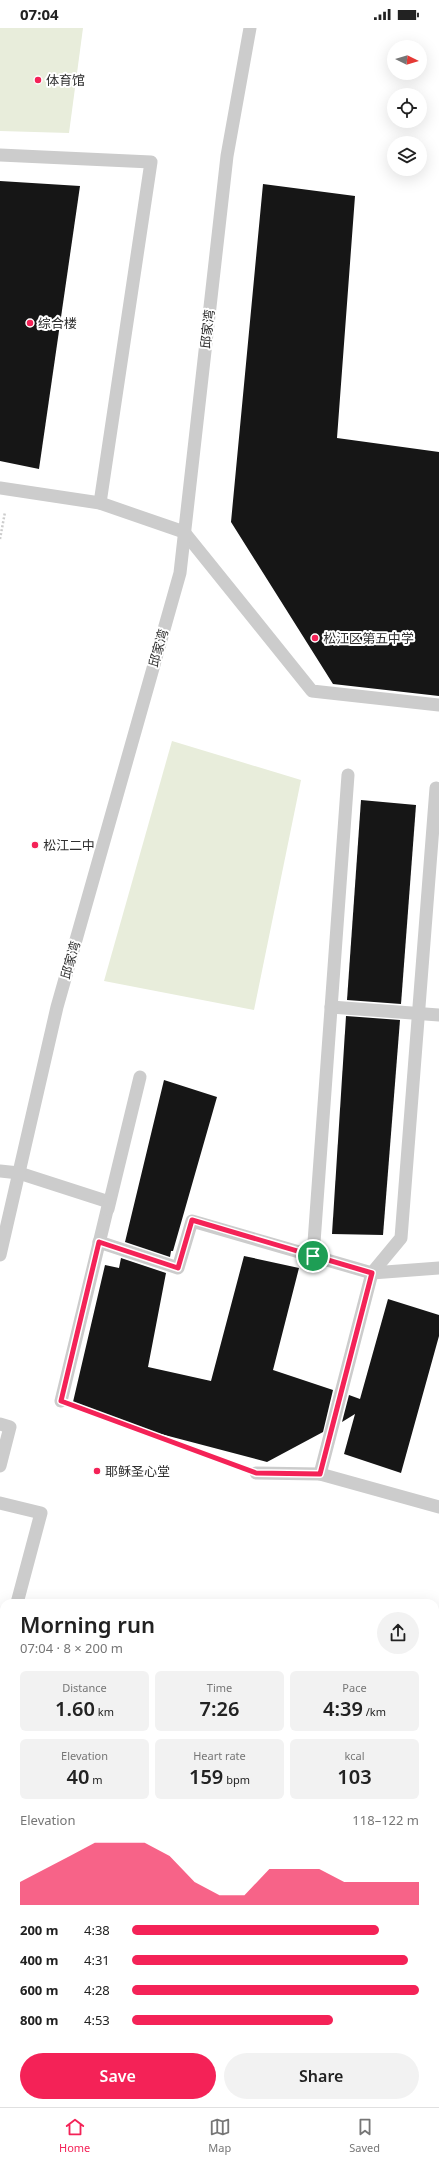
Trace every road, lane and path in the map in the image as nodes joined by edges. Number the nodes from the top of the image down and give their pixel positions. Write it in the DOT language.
graph roads {
  1 [pos="250,28"];
  2 [pos="0,155"];
  3 [pos="0,488"];
  4 [pos="100,503"];
  5 [pos="184,532"];
  6 [pos="439,705"];
  7 [pos="348,775"];
  8 [pos="436,788"];
  9 [pos="331,1007"];
  10 [pos="418,1014"];
  11 [pos="439,1015"];
  12 [pos="140,1077"];
  13 [pos="0,1171"];
  14 [pos="19,1173"];
  15 [pos="107,1210"];
  16 [pos="99,1242"];
  17 [pos="0,1255"];
  18 [pos="313,1256"];
  19 [pos="439,1268"];
  20 [pos="372,1273"];
  21 [pos="61,1401"];
  22 [pos="0,1424"];
  23 [pos="0,1466"];
  24 [pos="256,1473"];
  25 [pos="320,1474"];
  26 [pos="0,1503"];
  27 [pos="439,1507"];
  28 [pos="18,1599"];
  1 -- 5 [label="lane, 邱家湾"];
  2 -- 4 [label="lane"];
  3 -- 4 [label="lane"];
  4 -- 5 [label="lane"];
  5 -- 6 [label="lane"];
  5 -- 14 [label="lane, 邱家湾"];
  7 -- 9 [label="lane"];
  8 -- 10 [label="lane"];
  9 -- 10 [label="lane"];
  9 -- 18 [label="lane"];
  10 -- 11 [label="lane"];
  10 -- 20 [label="lane"];
  12 -- 15 [label="lane"];
  13 -- 14 [label="lane"];
  14 -- 15 [label="lane"];
  14 -- 17 [label="lane, 邱家湾"];
  15 -- 16 [label="lane"];
  16 -- 18 [label="lane"];
  16 -- 21 [label="lane"];
  18 -- 20 [label="lane"];
  19 -- 20 [label="lane"];
  20 -- 25 [label="lane"];
  21 -- 24 [label="path"];
  22 -- 23 [label="lane"];
  24 -- 25 [label="lane"];
  25 -- 27 [label="lane"];
  26 -- 28 [label="lane"];
}
